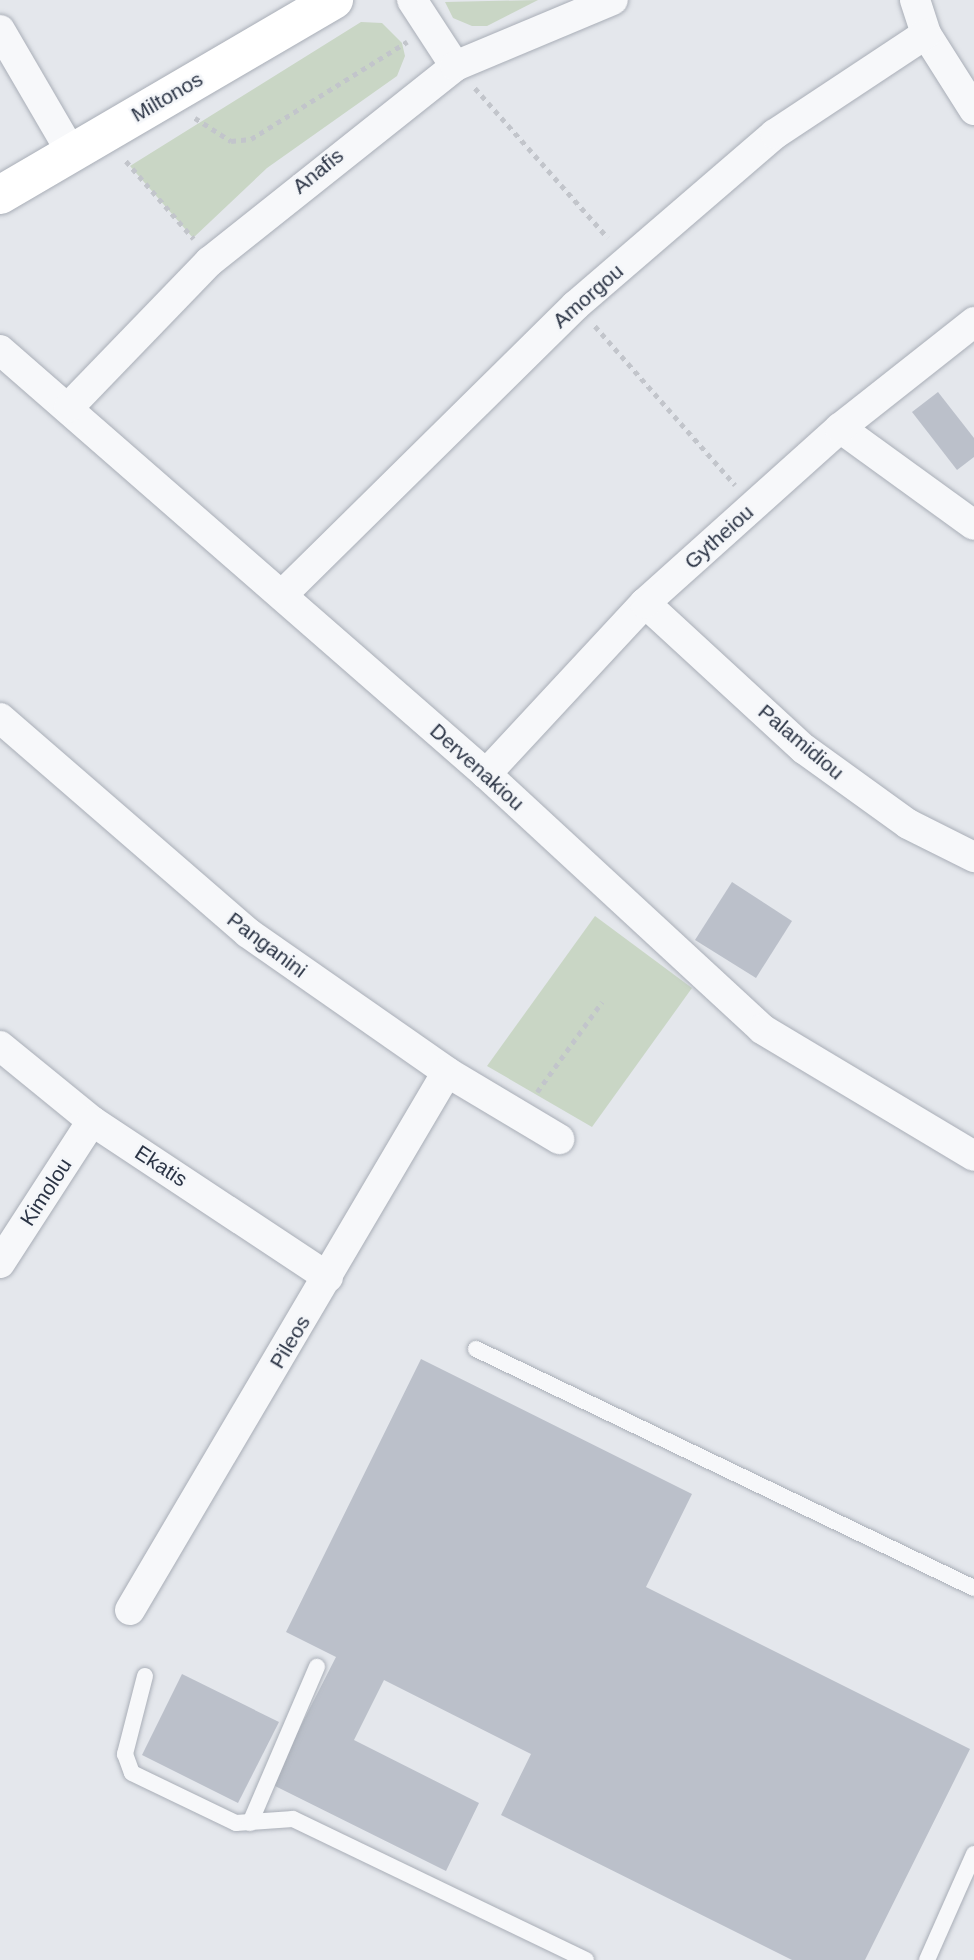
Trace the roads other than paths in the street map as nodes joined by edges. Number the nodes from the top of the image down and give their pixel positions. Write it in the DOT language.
graph roads {
  1 [pos="334,0"];
  2 [pos="412,0"];
  3 [pos="613,0"];
  4 [pos="915,0"];
  5 [pos="0,30"];
  6 [pos="926,34"];
  7 [pos="455,66"];
  8 [pos="974,110"];
  9 [pos="71,152"];
  10 [pos="0,195"];
  11 [pos="974,322"];
  12 [pos="0,350"];
  13 [pos="69,407"];
  14 [pos="840,429"];
  15 [pos="974,525"];
  16 [pos="282,595"];
  17 [pos="645,603"];
  18 [pos="0,718"];
  19 [pos="486,774"];
  20 [pos="974,857"];
  21 [pos="0,1046"];
  22 [pos="446,1072"];
  23 [pos="92,1121"];
  24 [pos="559,1139"];
  25 [pos="974,1156"];
  26 [pos="0,1263"];
  27 [pos="328,1277"];
  28 [pos="476,1349"];
  29 [pos="974,1588"];
  30 [pos="130,1610"];
  31 [pos="317,1667"];
  32 [pos="145,1676"];
  33 [pos="250,1823"];
  34 [pos="974,1854"];
  35 [pos="586,1960"];
  36 [pos="927,1960"];
  1 -- 9 [label="street, Miltonos"];
  2 -- 7 [label="street"];
  3 -- 7 [label="street, Anafis"];
  4 -- 6 [label="street"];
  5 -- 9 [label="street"];
  6 -- 8 [label="street"];
  6 -- 16 [label="street, Amorgou"];
  7 -- 13 [label="street, Anafis"];
  9 -- 10 [label="street, Miltonos"];
  11 -- 14 [label="street, Gytheiou"];
  12 -- 13 [label="street, Dervenakiou"];
  13 -- 16 [label="street, Dervenakiou"];
  14 -- 15 [label="street"];
  14 -- 17 [label="street, Gytheiou"];
  16 -- 19 [label="street, Dervenakiou"];
  17 -- 19 [label="street, Gytheiou"];
  17 -- 20 [label="street, Palamidiou"];
  18 -- 22 [label="street, Panganini"];
  19 -- 25 [label="street, Dervenakiou"];
  21 -- 23 [label="street, Ekatis"];
  22 -- 24 [label="street, Panganini"];
  22 -- 27 [label="street, Pileos"];
  23 -- 26 [label="street, Kimolou"];
  23 -- 27 [label="street, Ekatis"];
  27 -- 30 [label="street, Pileos"];
  28 -- 29 [label="lane"];
  31 -- 33 [label="lane"];
  32 -- 33 [label="lane"];
  33 -- 35 [label="lane"];
  34 -- 36 [label="lane"];
}
